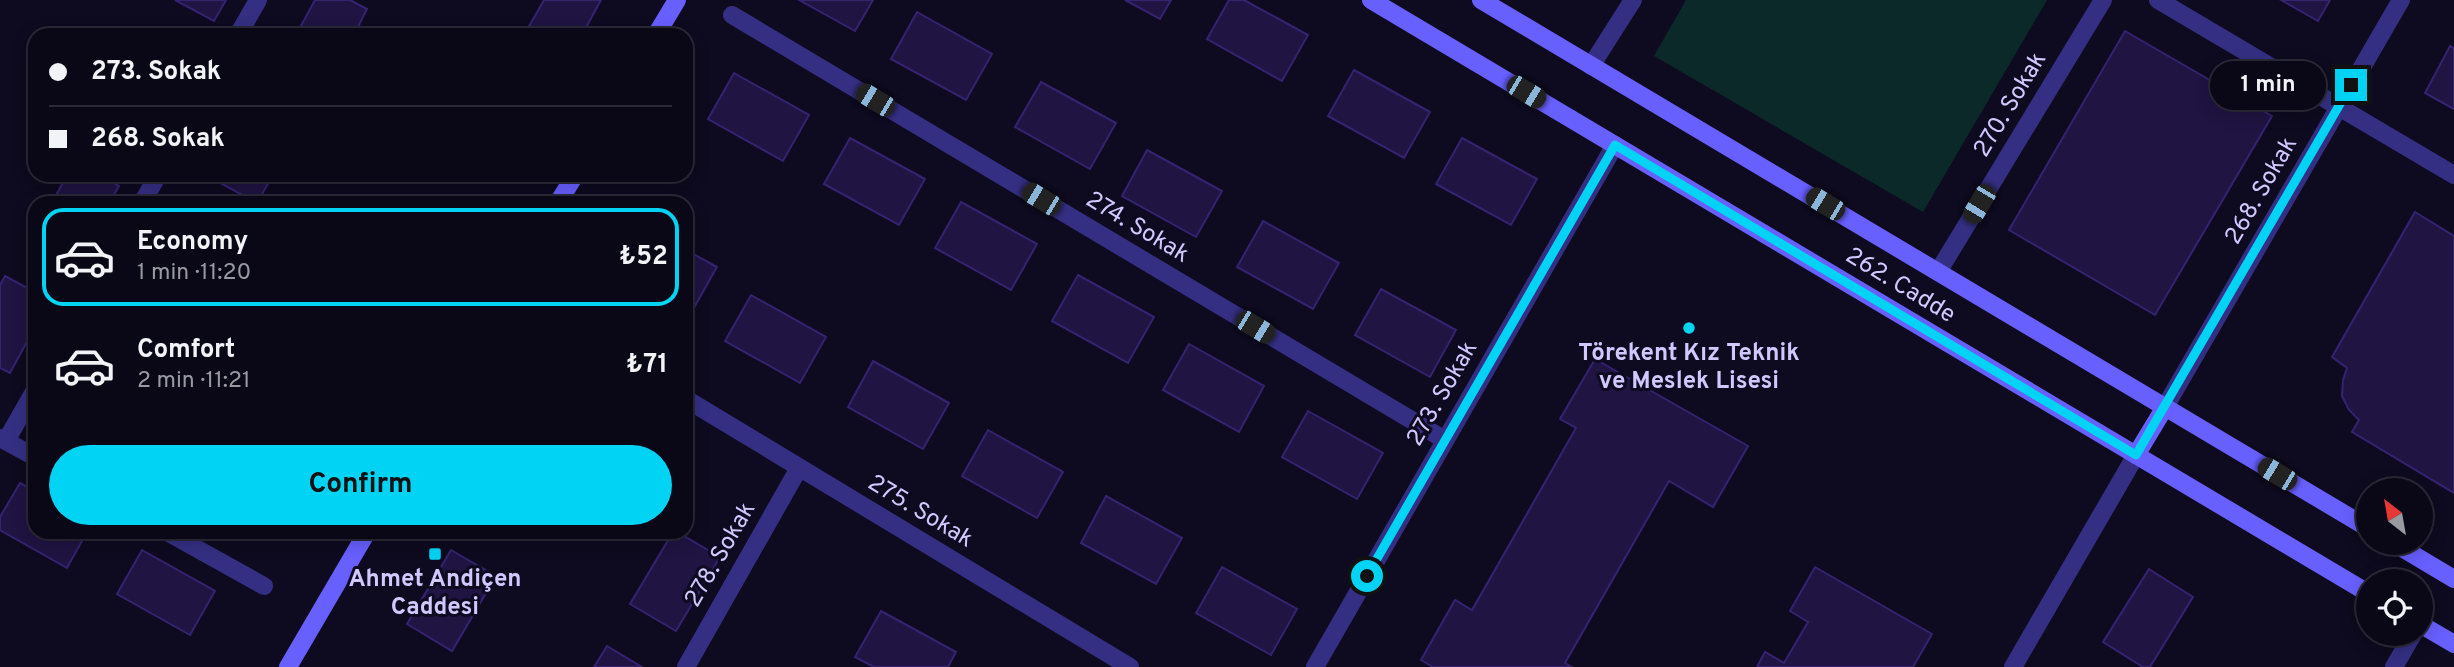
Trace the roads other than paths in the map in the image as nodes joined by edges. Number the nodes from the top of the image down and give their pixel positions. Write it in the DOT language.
graph roads {
  1 [pos="258,0"];
  2 [pos="677,0"];
  3 [pos="1371,0"];
  4 [pos="1481,0"];
  5 [pos="1633,0"];
  6 [pos="2104,0"];
  7 [pos="2158,0"];
  8 [pos="2401,0"];
  9 [pos="732,15"];
  10 [pos="242,28"];
  11 [pos="660,28"];
  12 [pos="1591,66"];
  13 [pos="2339,107"];
  14 [pos="1615,145"];
  15 [pos="2454,175"];
  16 [pos="1938,272"];
  17 [pos="28,401"];
  18 [pos="693,403"];
  19 [pos="2165,407"];
  20 [pos="3,439"];
  21 [pos="1445,440"];
  22 [pos="28,453"];
  23 [pos="2136,455"];
  24 [pos="799,468"];
  25 [pos="2356,521"];
  26 [pos="180,539"];
  27 [pos="363,539"];
  28 [pos="2416,555"];
  29 [pos="2452,574"];
  30 [pos="264,586"];
  31 [pos="2356,586"];
  32 [pos="2433,632"];
  33 [pos="2454,644"];
  34 [pos="2406,646"];
  35 [pos="288,667"];
  36 [pos="686,667"];
  37 [pos="1130,667"];
  38 [pos="1315,667"];
  39 [pos="2013,667"];
  40 [pos="2394,667"];
  1 -- 10 [label="street"];
  2 -- 11 [label="street"];
  3 -- 14 [label="street, 262. Cadde"];
  4 -- 12 [label="street, 262. Cadde"];
  5 -- 12 [label="street"];
  6 -- 16 [label="street, 270. Sokak"];
  7 -- 13 [label="street"];
  8 -- 13 [label="street, 268. Sokak"];
  9 -- 21 [label="street, 274. Sokak"];
  12 -- 16 [label="street, 262. Cadde"];
  13 -- 15 [label="street"];
  13 -- 19 [label="street, 268. Sokak"];
  14 -- 21 [label="street, 273. Sokak"];
  14 -- 23 [label="street, 262. Cadde"];
  16 -- 19 [label="street, 262. Cadde"];
  17 -- 20 [label="street"];
  18 -- 24 [label="street, 275. Sokak"];
  19 -- 23 [label="street"];
  19 -- 25 [label="street, 262. Cadde"];
  20 -- 22 [label="street"];
  21 -- 38 [label="street, 273. Sokak"];
  23 -- 31 [label="street, 262. Cadde"];
  23 -- 39 [label="street"];
  24 -- 36 [label="street, 278. Sokak"];
  24 -- 37 [label="street, 275. Sokak"];
  26 -- 30 [label="street"];
  27 -- 35 [label="street"];
  28 -- 29 [label="street"];
  32 -- 33 [label="street"];
  34 -- 40 [label="street"];
}
